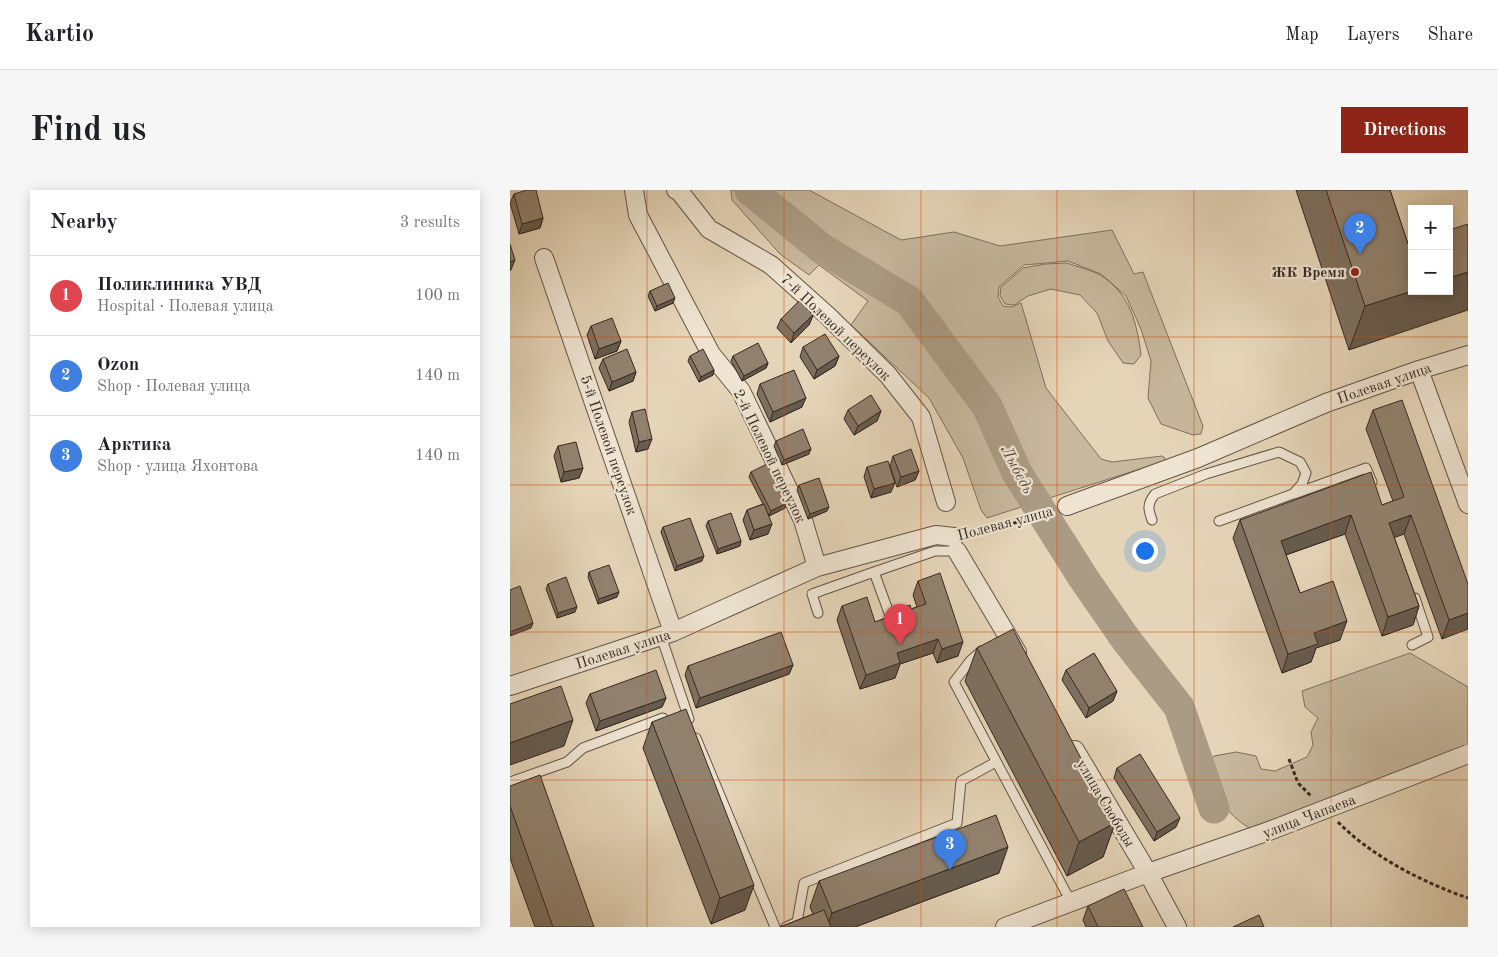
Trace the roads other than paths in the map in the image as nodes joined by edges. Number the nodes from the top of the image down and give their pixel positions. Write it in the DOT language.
graph roads {
  1 [pos="634,190"];
  2 [pos="676,190"];
  3 [pos="544,258"];
  4 [pos="1468,355"];
  5 [pos="1419,370"];
  6 [pos="1293,494"];
  7 [pos="1376,494"];
  8 [pos="946,502"];
  9 [pos="1468,504"];
  10 [pos="1067,506"];
  11 [pos="1152,520"];
  12 [pos="1219,520"];
  13 [pos="955,544"];
  14 [pos="818,567"];
  15 [pos="874,572"];
  16 [pos="1412,592"];
  17 [pos="818,613"];
  18 [pos="889,613"];
  19 [pos="667,634"];
  20 [pos="998,637"];
  21 [pos="1412,645"];
  22 [pos="1024,665"];
  23 [pos="510,686"];
  24 [pos="685,710"];
  25 [pos="1069,740"];
  26 [pos="1468,754"];
  27 [pos="996,762"];
  28 [pos="510,782"];
  29 [pos="1148,873"];
  30 [pos="1071,902"];
  31 [pos="1010,926"];
  32 [pos="775,927"];
  33 [pos="786,927"];
  34 [pos="1177,927"];
  1 -- 14 [label="street, 2-й Полевой переулок"];
  2 -- 8 [label="street, 7-й Полевой переулок"];
  3 -- 19 [label="street, 5-й Полевой переулок"];
  4 -- 5 [label="street, Полевая улица"];
  5 -- 9 [label="street"];
  5 -- 10 [label="street, Полевая улица"];
  6 -- 7 [label="lane"];
  6 -- 11 [label="lane"];
  6 -- 12 [label="lane"];
  13 -- 14 [label="street, Полевая улица"];
  13 -- 15 [label="lane"];
  13 -- 20 [label="street"];
  14 -- 19 [label="street, Полевая улица"];
  15 -- 17 [label="lane"];
  15 -- 18 [label="lane"];
  16 -- 21 [label="lane"];
  19 -- 23 [label="street, Полевая улица"];
  19 -- 24 [label="lane"];
  20 -- 22 [label="street"];
  20 -- 27 [label="lane"];
  24 -- 28 [label="lane"];
  24 -- 32 [label="lane"];
  25 -- 29 [label="street, улица Свободы"];
  26 -- 29 [label="street, улица Чапаева, bridge"];
  27 -- 30 [label="lane"];
  27 -- 33 [label="lane"];
  29 -- 30 [label="street, улица Чапаева"];
  29 -- 34 [label="street, улица Свободы"];
  30 -- 31 [label="street, улица Чапаева"];
}
